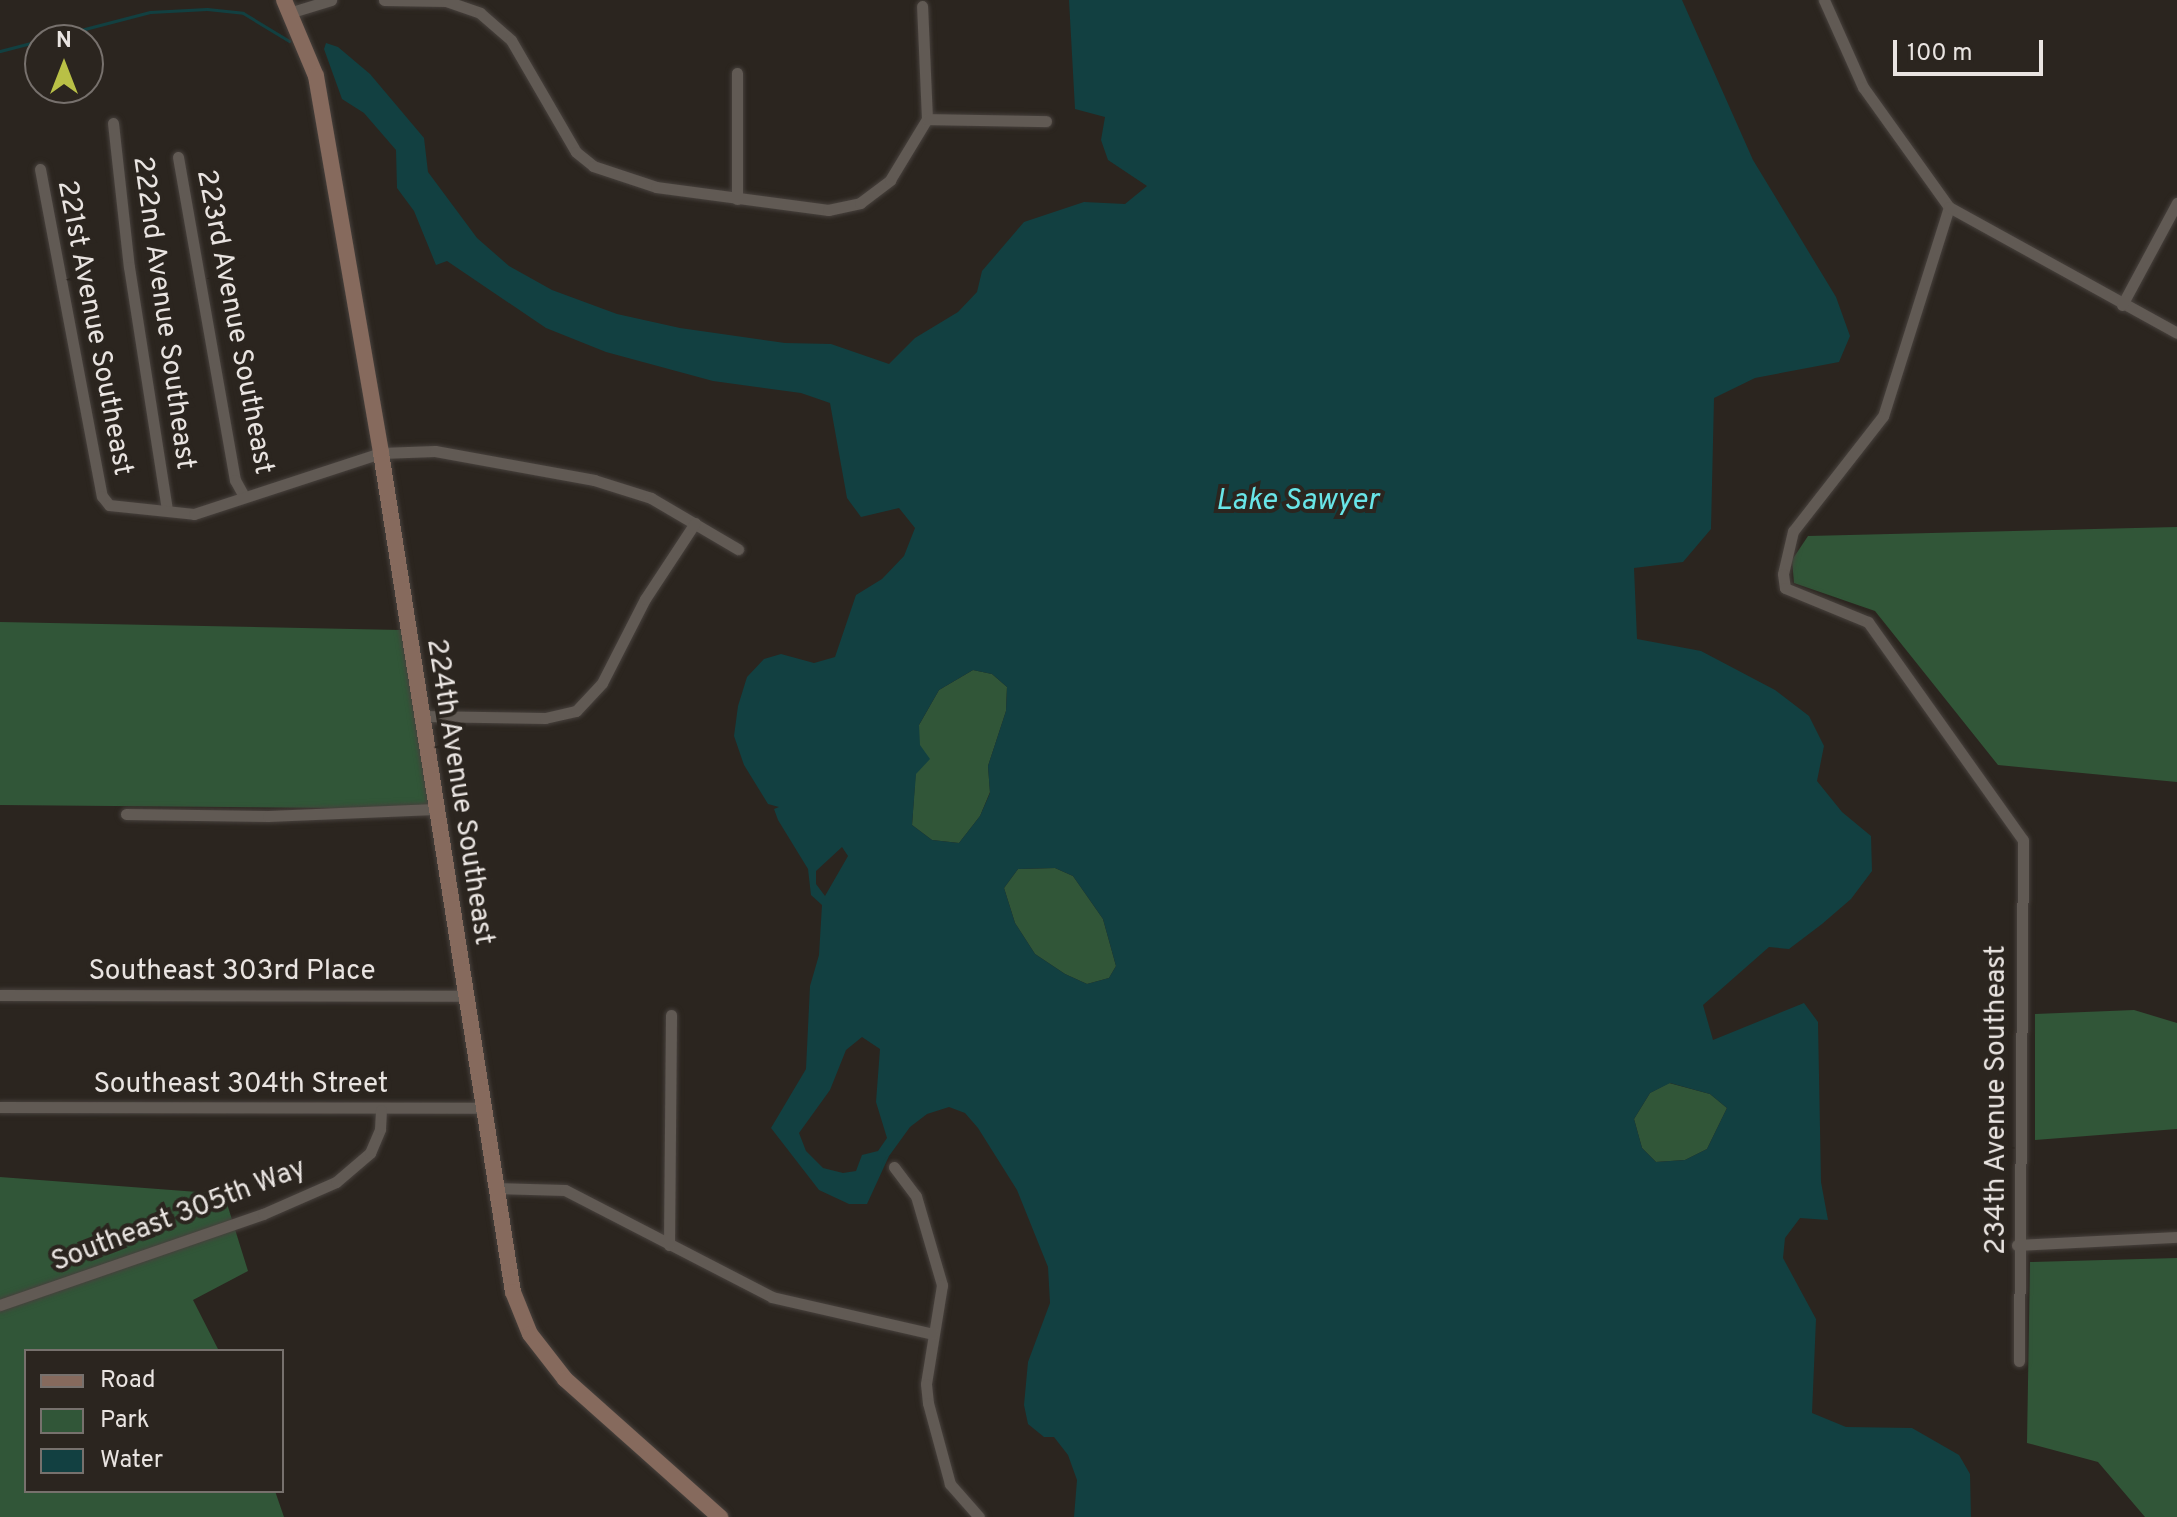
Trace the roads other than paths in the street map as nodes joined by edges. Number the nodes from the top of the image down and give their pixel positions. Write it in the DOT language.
graph roads {
  1 [pos="331,0"];
  2 [pos="384,0"];
  3 [pos="1824,0"];
  4 [pos="288,6"];
  5 [pos="922,6"];
  6 [pos="737,73"];
  7 [pos="927,119"];
  8 [pos="1046,121"];
  9 [pos="113,123"];
  10 [pos="178,157"];
  11 [pos="40,169"];
  12 [pos="737,199"];
  13 [pos="2177,203"];
  14 [pos="1949,207"];
  15 [pos="2122,305"];
  16 [pos="2177,333"];
  17 [pos="381,453"];
  18 [pos="244,496"];
  19 [pos="167,509"];
  20 [pos="695,523"];
  21 [pos="738,549"];
  22 [pos="422,716"];
  23 [pos="435,809"];
  24 [pos="126,814"];
  25 [pos="0,995"];
  26 [pos="464,996"];
  27 [pos="671,1015"];
  28 [pos="0,1107"];
  29 [pos="481,1108"];
  30 [pos="381,1110"];
  31 [pos="894,1167"];
  32 [pos="494,1188"];
  33 [pos="2177,1237"];
  34 [pos="669,1245"];
  35 [pos="2017,1245"];
  36 [pos="0,1305"];
  37 [pos="933,1334"];
  38 [pos="2019,1361"];
  39 [pos="720,1517"];
  40 [pos="979,1517"];
  1 -- 4 [label="street"];
  2 -- 12 [label="street"];
  3 -- 14 [label="street"];
  4 -- 17 [label="street, 224th Avenue Southeast"];
  5 -- 7 [label="street"];
  6 -- 12 [label="street"];
  7 -- 8 [label="street"];
  7 -- 12 [label="street"];
  9 -- 19 [label="street, 222nd Avenue Southeast"];
  10 -- 18 [label="street, 223rd Avenue Southeast"];
  11 -- 19 [label="street, 221st Avenue Southeast"];
  13 -- 15 [label="street"];
  14 -- 15 [label="street"];
  14 -- 35 [label="street, 234th Avenue Southeast"];
  15 -- 16 [label="street"];
  17 -- 18 [label="street"];
  17 -- 20 [label="street"];
  17 -- 22 [label="street, 224th Avenue Southeast"];
  18 -- 19 [label="street"];
  20 -- 21 [label="street"];
  20 -- 22 [label="street"];
  22 -- 23 [label="street, 224th Avenue Southeast"];
  23 -- 24 [label="street"];
  23 -- 26 [label="street, 224th Avenue Southeast"];
  25 -- 26 [label="street, Southeast 303rd Place"];
  26 -- 29 [label="street, 224th Avenue Southeast"];
  27 -- 34 [label="street"];
  28 -- 30 [label="street, Southeast 304th Street"];
  29 -- 30 [label="street, Southeast 304th Street"];
  29 -- 32 [label="street, 224th Avenue Southeast"];
  30 -- 36 [label="street, Southeast 305th Way"];
  31 -- 37 [label="street"];
  32 -- 34 [label="street"];
  32 -- 39 [label="street, 224th Avenue Southeast"];
  33 -- 35 [label="street"];
  34 -- 37 [label="street"];
  35 -- 38 [label="street, 234th Avenue Southeast"];
  37 -- 40 [label="street"];
}
